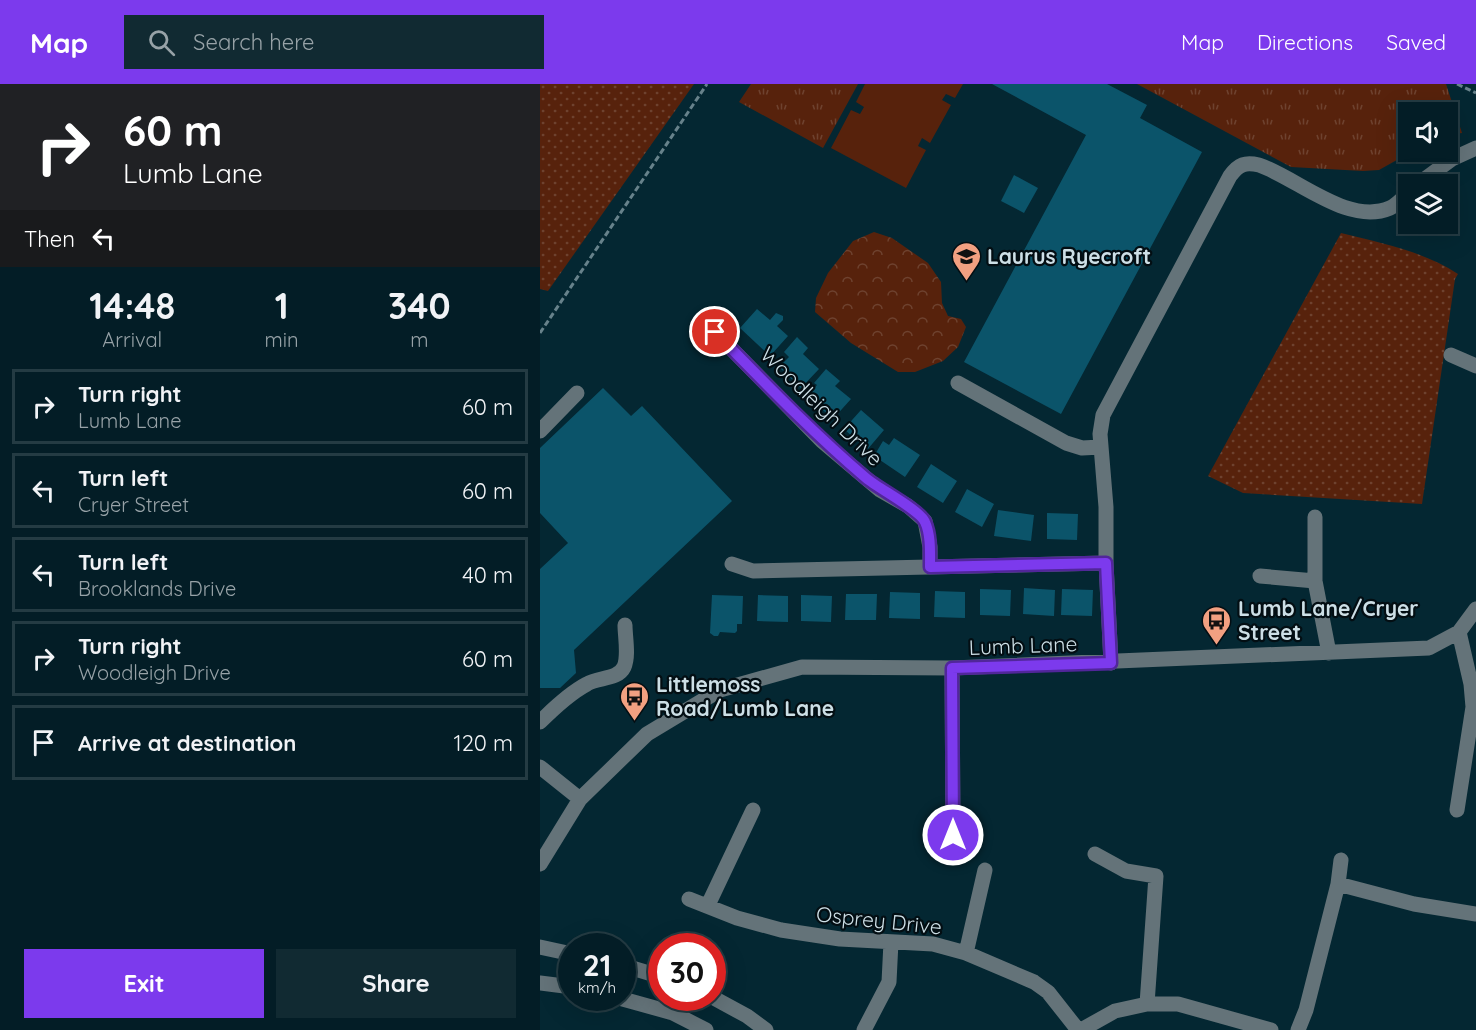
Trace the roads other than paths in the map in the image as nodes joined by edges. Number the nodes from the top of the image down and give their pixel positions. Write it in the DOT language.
graph roads {
  1 [pos="1476,148"];
  2 [pos="1432,174"];
  3 [pos="1398,202"];
  4 [pos="715,332"];
  5 [pos="1451,355"];
  6 [pos="1476,366"];
  7 [pos="958,383"];
  8 [pos="577,393"];
  9 [pos="540,431"];
  10 [pos="1101,447"];
  11 [pos="1315,517"];
  12 [pos="1106,563"];
  13 [pos="732,564"];
  14 [pos="930,567"];
  15 [pos="1260,576"];
  16 [pos="1314,581"];
  17 [pos="1476,609"];
  18 [pos="626,625"];
  19 [pos="1459,632"];
  20 [pos="1329,653"];
  21 [pos="1111,663"];
  22 [pos="952,668"];
  23 [pos="540,722"];
  24 [pos="540,767"];
  25 [pos="580,799"];
  26 [pos="753,810"];
  27 [pos="1457,810"];
  28 [pos="953,835"];
  29 [pos="1095,854"];
  30 [pos="1341,860"];
  31 [pos="540,864"];
  32 [pos="985,870"];
  33 [pos="1338,885"];
  34 [pos="689,899"];
  35 [pos="708,905"];
  36 [pos="1476,914"];
  37 [pos="891,942"];
  38 [pos="540,947"];
  39 [pos="558,951"];
  40 [pos="966,953"];
  41 [pos="540,983"];
  42 [pos="558,985"];
  43 [pos="636,1003"];
  44 [pos="1147,1004"];
  45 [pos="726,1005"];
  46 [pos="706,1030"];
  47 [pos="766,1030"];
  48 [pos="864,1030"];
  49 [pos="1079,1030"];
  50 [pos="1271,1030"];
  51 [pos="1298,1030"];
  1 -- 2 [label="street"];
  3 -- 10 [label="street"];
  4 -- 14 [label="street, Woodleigh Drive"];
  5 -- 6 [label="street"];
  7 -- 10 [label="street"];
  8 -- 9 [label="street"];
  10 -- 12 [label="street"];
  11 -- 16 [label="street"];
  12 -- 14 [label="street"];
  12 -- 21 [label="street"];
  13 -- 14 [label="street"];
  15 -- 16 [label="street"];
  16 -- 20 [label="street"];
  17 -- 19 [label="street, Lumb Lane"];
  18 -- 23 [label="street"];
  19 -- 20 [label="street, Lumb Lane"];
  19 -- 27 [label="street"];
  20 -- 21 [label="street, Lumb Lane"];
  21 -- 22 [label="street, Lumb Lane"];
  22 -- 25 [label="street, Lumb Lane"];
  22 -- 28 [label="street"];
  24 -- 25 [label="street"];
  25 -- 31 [label="street, Lumb Lane"];
  26 -- 35 [label="street"];
  29 -- 44 [label="street"];
  30 -- 33 [label="street"];
  32 -- 40 [label="street"];
  33 -- 36 [label="street"];
  33 -- 51 [label="street"];
  34 -- 35 [label="street, Osprey Drive"];
  35 -- 37 [label="street, Osprey Drive"];
  37 -- 40 [label="street, Osprey Drive"];
  37 -- 48 [label="street"];
  38 -- 39 [label="street"];
  40 -- 49 [label="street, Osprey Drive"];
  41 -- 42 [label="street"];
  43 -- 46 [label="street"];
  44 -- 49 [label="street"];
  44 -- 50 [label="street"];
  45 -- 47 [label="street"];
}
